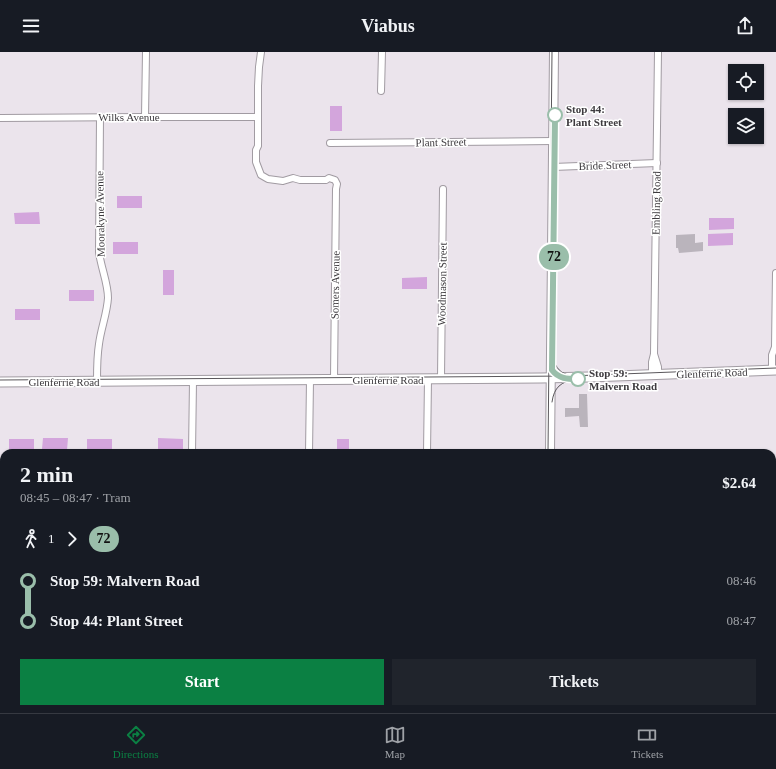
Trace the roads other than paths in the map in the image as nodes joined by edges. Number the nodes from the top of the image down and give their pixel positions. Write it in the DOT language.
graph roads {
  1 [pos="146,52"];
  2 [pos="261,52"];
  3 [pos="382,52"];
  4 [pos="554,52"];
  5 [pos="658,52"];
  6 [pos="382,91"];
  7 [pos="100,117"];
  8 [pos="145,117"];
  9 [pos="258,117"];
  10 [pos="0,118"];
  11 [pos="553,140"];
  12 [pos="330,143"];
  13 [pos="657,163"];
  14 [pos="553,167"];
  15 [pos="443,189"];
  16 [pos="776,273"];
  17 [pos="776,348"];
  18 [pos="774,370"];
  19 [pos="655,375"];
  20 [pos="551,378"];
  21 [pos="428,379"];
  22 [pos="440,379"];
  23 [pos="310,380"];
  24 [pos="334,380"];
  25 [pos="97,381"];
  26 [pos="193,381"];
  27 [pos="0,382"];
  28 [pos="192,449"];
  29 [pos="310,449"];
  30 [pos="427,449"];
  31 [pos="550,449"];
  1 -- 8 [label="street"];
  2 -- 9 [label="street, Somers Avenue"];
  3 -- 6 [label="street"];
  4 -- 11 [label="main road"];
  5 -- 13 [label="street, Embling Road"];
  7 -- 8 [label="street, Wilks Avenue"];
  7 -- 10 [label="street, Wilks Avenue"];
  7 -- 25 [label="street, Moorakyne Avenue"];
  8 -- 9 [label="street, Wilks Avenue"];
  9 -- 24 [label="street, Somers Avenue"];
  11 -- 12 [label="street, Plant Street"];
  11 -- 14 [label="main road"];
  13 -- 14 [label="street, Bride Street"];
  13 -- 19 [label="street, Embling Road"];
  14 -- 20 [label="main road"];
  15 -- 22 [label="street, Woodmason Street"];
  16 -- 17 [label="street"];
  17 -- 18 [label="street"];
  18 -- 19 [label="main road, Glenferrie Road"];
  19 -- 20 [label="main road, Glenferrie Road"];
  20 -- 22 [label="main road, Glenferrie Road"];
  20 -- 31 [label="main road"];
  21 -- 22 [label="main road, Glenferrie Road"];
  21 -- 24 [label="main road, Glenferrie Road"];
  21 -- 30 [label="street"];
  23 -- 24 [label="main road, Glenferrie Road"];
  23 -- 26 [label="main road, Glenferrie Road"];
  23 -- 29 [label="street"];
  25 -- 26 [label="main road, Glenferrie Road"];
  25 -- 27 [label="main road, Glenferrie Road"];
  26 -- 28 [label="street"];
}
